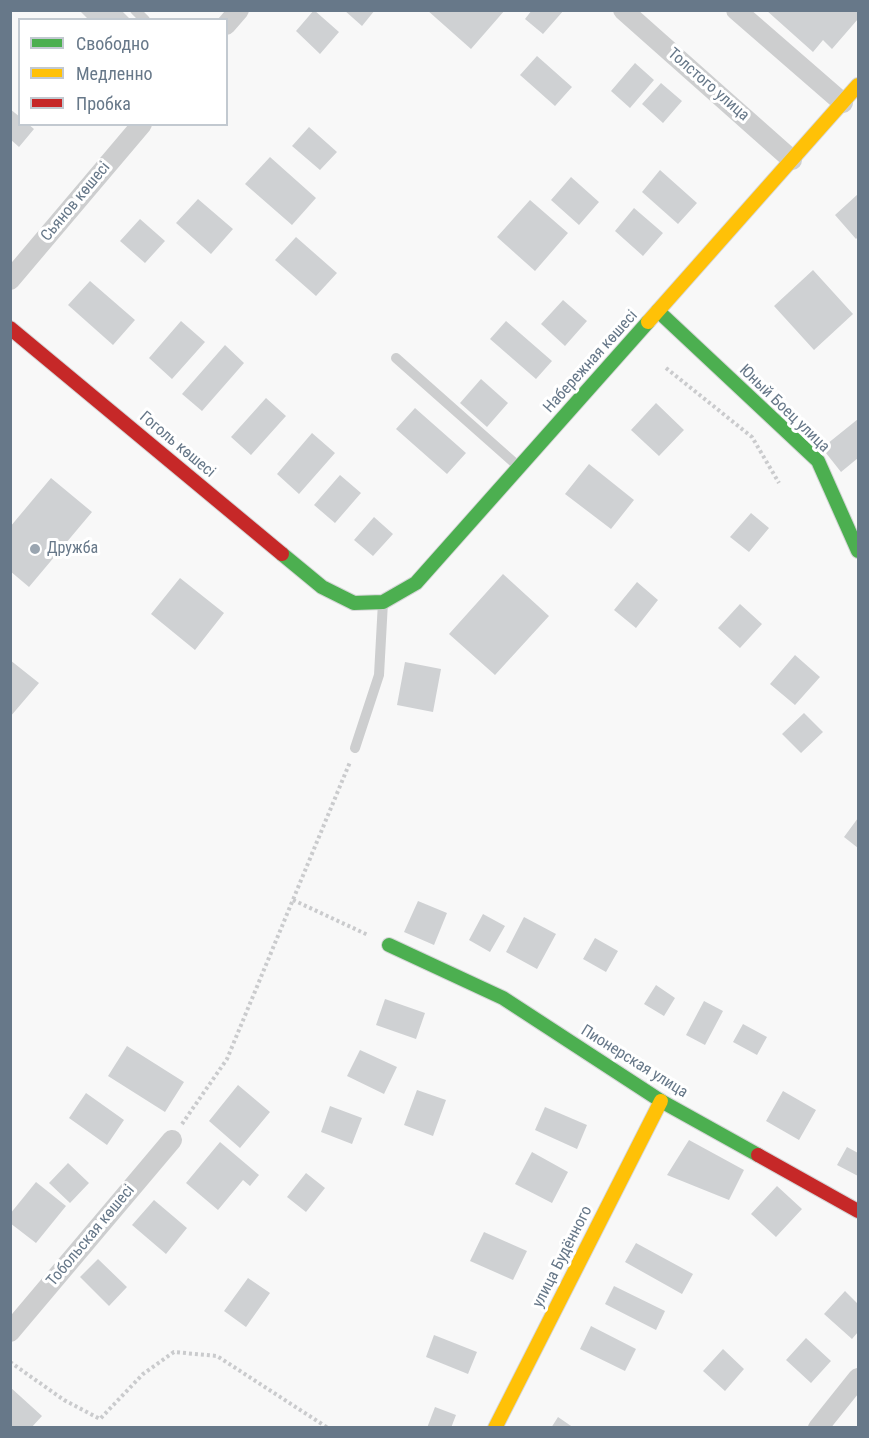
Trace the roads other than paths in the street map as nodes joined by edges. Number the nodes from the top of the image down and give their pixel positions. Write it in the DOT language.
graph roads {
  1 [pos="239,10"];
  2 [pos="623,10"];
  3 [pos="736,10"];
  4 [pos="228,23"];
  5 [pos="858,85"];
  6 [pos="843,103"];
  7 [pos="140,126"];
  8 [pos="792,160"];
  9 [pos="10,279"];
  10 [pos="658,312"];
  11 [pos="10,328"];
  12 [pos="396,358"];
  13 [pos="519,467"];
  14 [pos="858,551"];
  15 [pos="322,587"];
  16 [pos="383,602"];
  17 [pos="355,748"];
  18 [pos="389,945"];
  19 [pos="661,1101"];
  20 [pos="172,1140"];
  21 [pos="858,1211"];
  22 [pos="14,1321"];
  23 [pos="858,1378"];
  24 [pos="495,1428"];
  25 [pos="818,1428"];
  1 -- 4 [label="street"];
  2 -- 8 [label="street, Толстого улица"];
  3 -- 6 [label="street"];
  5 -- 6 [label="street, Набережная көшесі"];
  6 -- 8 [label="street, Набережная көшесі"];
  7 -- 9 [label="street, Сьянов көшесі"];
  8 -- 10 [label="street, Набережная көшесі"];
  10 -- 13 [label="street, Набережная көшесі"];
  10 -- 14 [label="street, Юный Боец улица"];
  11 -- 15 [label="street, Гоголь көшесі"];
  12 -- 13 [label="lane"];
  13 -- 16 [label="street, Набережная көшесі"];
  15 -- 16 [label="street, Набережная көшесі"];
  16 -- 17 [label="lane"];
  18 -- 19 [label="street, Пионерская улица"];
  19 -- 21 [label="street, Пионерская улица"];
  19 -- 24 [label="street, улица Будённого"];
  20 -- 22 [label="street, Тобольская көшесі"];
  23 -- 25 [label="street"];
}
